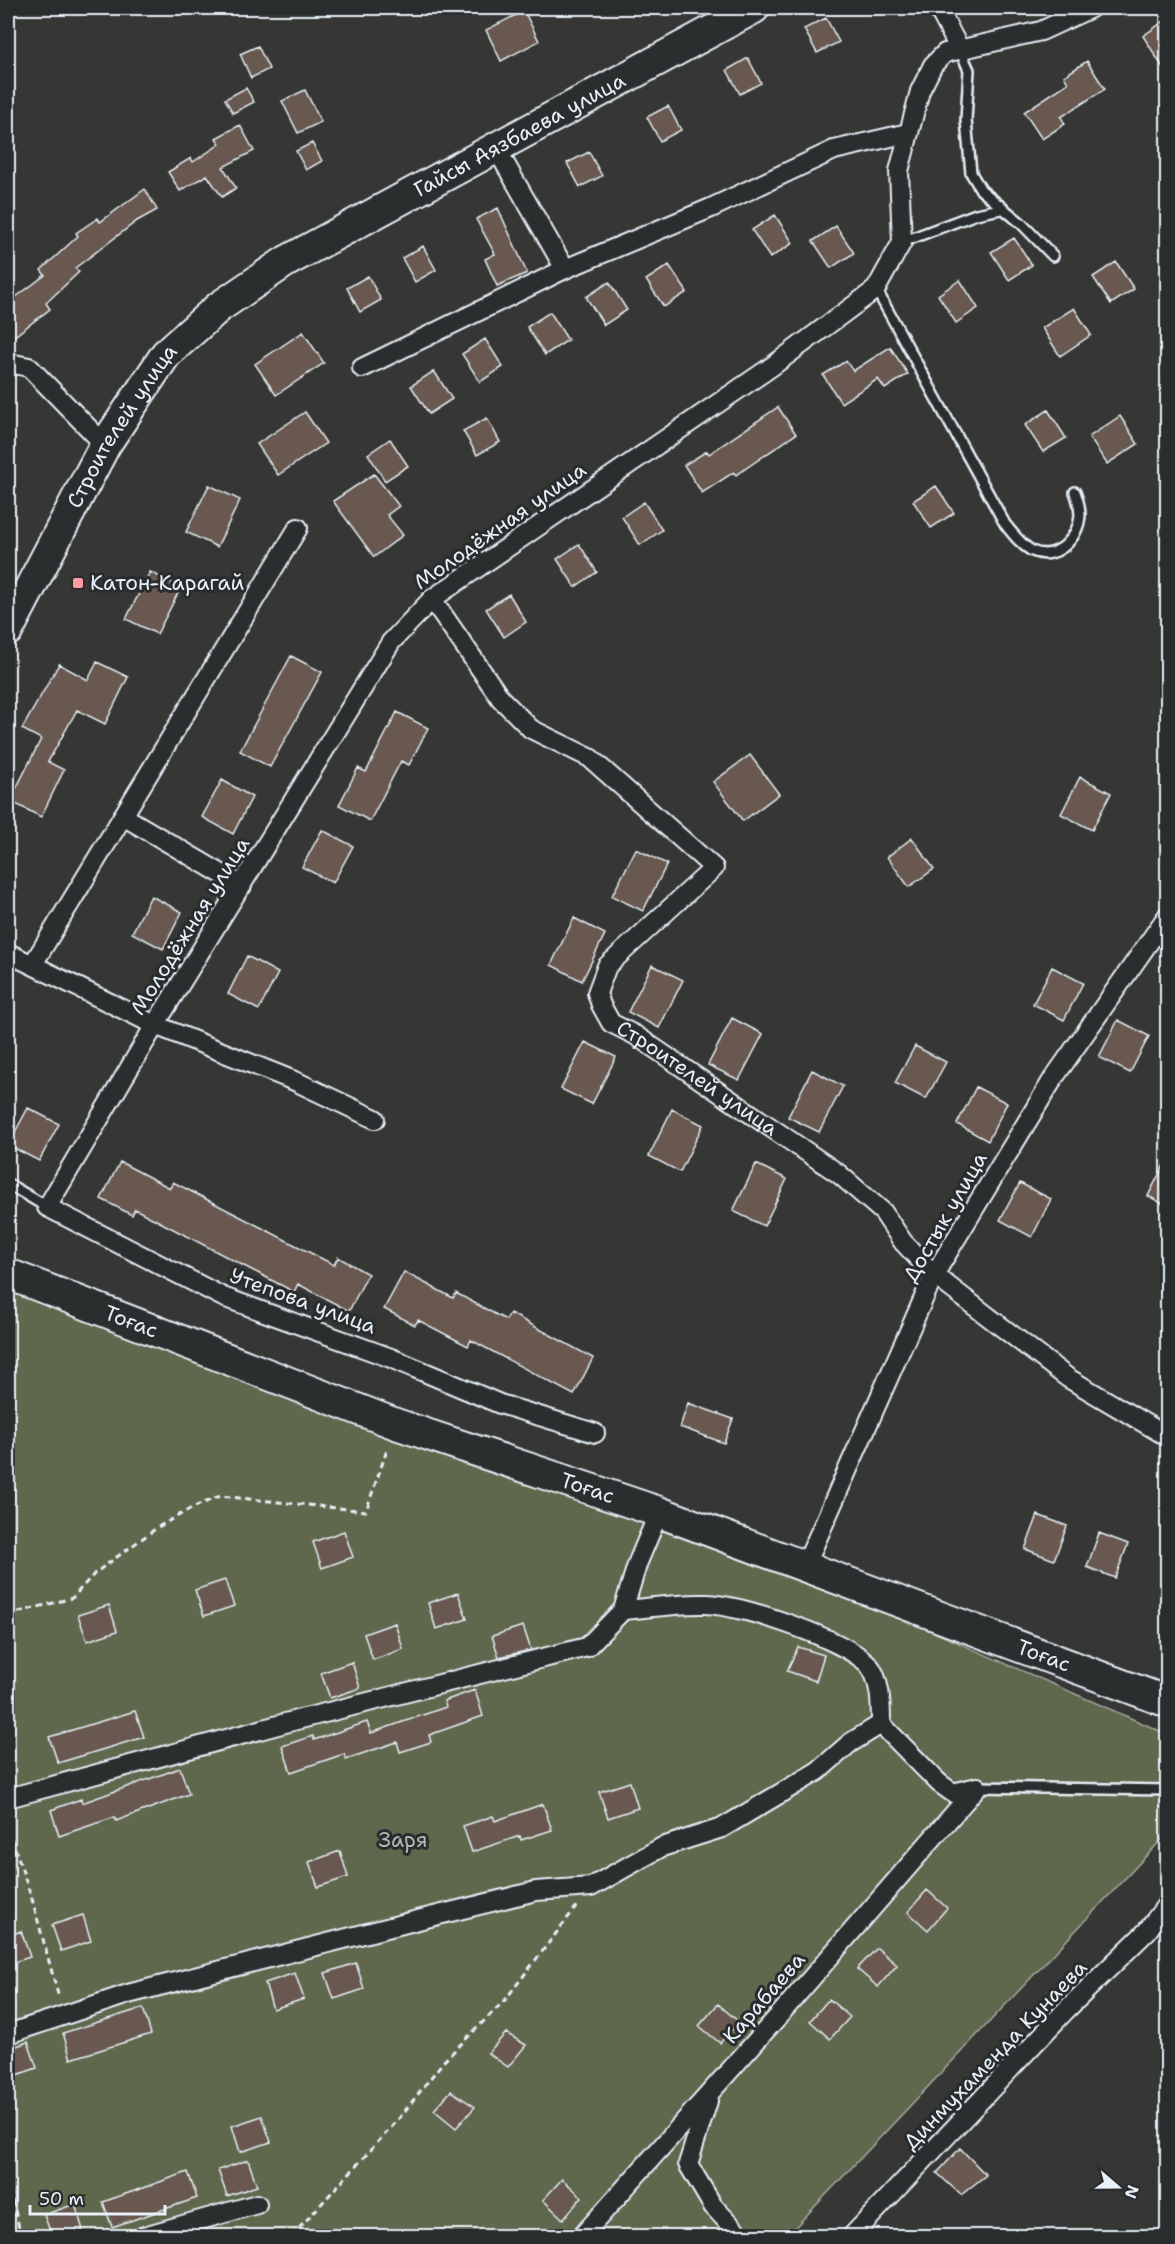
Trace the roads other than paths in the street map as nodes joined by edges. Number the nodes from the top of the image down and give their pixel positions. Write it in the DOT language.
graph roads {
  1 [pos="754,8"];
  2 [pos="938,8"];
  3 [pos="1091,8"];
  4 [pos="959,48"];
  5 [pos="908,133"];
  6 [pos="496,148"];
  7 [pos="1001,209"];
  8 [pos="902,242"];
  9 [pos="1053,256"];
  10 [pos="285,262"];
  11 [pos="565,269"];
  12 [pos="876,289"];
  13 [pos="8,368"];
  14 [pos="362,368"];
  15 [pos="105,445"];
  16 [pos="1075,492"];
  17 [pos="298,528"];
  18 [pos="432,599"];
  19 [pos="8,630"];
  20 [pos="123,816"];
  21 [pos="242,886"];
  22 [pos="1167,915"];
  23 [pos="8,953"];
  24 [pos="33,964"];
  25 [pos="155,1025"];
  26 [pos="375,1119"];
  27 [pos="8,1184"];
  28 [pos="47,1207"];
  29 [pos="8,1274"];
  30 [pos="934,1275"];
  31 [pos="595,1432"];
  32 [pos="1167,1437"];
  33 [pos="658,1512"];
  34 [pos="805,1566"];
  35 [pos="623,1610"];
  36 [pos="1167,1702"];
  37 [pos="881,1724"];
  38 [pos="977,1787"];
  39 [pos="1167,1790"];
  40 [pos="8,1798"];
  41 [pos="1167,1903"];
  42 [pos="8,2034"];
  43 [pos="710,2093"];
  44 [pos="257,2204"];
  45 [pos="144,2236"];
  46 [pos="582,2236"];
  47 [pos="741,2236"];
  48 [pos="852,2236"];
  1 -- 6 [label="highway, Гайсы Аязбаева улица"];
  2 -- 4 [label="street"];
  3 -- 4 [label="street"];
  4 -- 5 [label="street"];
  4 -- 7 [label="lane"];
  5 -- 8 [label="street"];
  5 -- 11 [label="street"];
  6 -- 10 [label="highway, Гайсы Аязбаева улица"];
  6 -- 11 [label="street"];
  7 -- 8 [label="lane"];
  7 -- 9 [label="lane"];
  8 -- 12 [label="street, Молодёжная улица"];
  10 -- 15 [label="highway, Строителей улица"];
  11 -- 14 [label="street"];
  12 -- 16 [label="lane"];
  12 -- 18 [label="street, Молодёжная улица"];
  13 -- 15 [label="street"];
  15 -- 19 [label="highway, Строителей улица"];
  17 -- 20 [label="street"];
  18 -- 21 [label="street, Молодёжная улица"];
  18 -- 30 [label="street, Строителей улица"];
  20 -- 21 [label="street"];
  20 -- 24 [label="street"];
  21 -- 25 [label="street, Молодёжная улица"];
  22 -- 30 [label="street, Достык улица"];
  23 -- 24 [label="street"];
  24 -- 25 [label="street"];
  25 -- 26 [label="street"];
  25 -- 28 [label="street, Молодёжная улица"];
  27 -- 28 [label="lane, Утепова улица"];
  28 -- 31 [label="street, Утепова улица"];
  29 -- 33 [label="highway, Тоғас"];
  30 -- 32 [label="street"];
  30 -- 34 [label="street, Достык улица"];
  33 -- 34 [label="highway, Тоғас"];
  33 -- 35 [label="street"];
  34 -- 36 [label="highway, Тоғас"];
  35 -- 37 [label="street"];
  35 -- 40 [label="street"];
  37 -- 38 [label="street"];
  37 -- 42 [label="street"];
  38 -- 39 [label="lane"];
  38 -- 43 [label="street, Карабаева"];
  41 -- 48 [label="street, Динмухаменда Кунаева"];
  43 -- 46 [label="street, Карабаева"];
  43 -- 47 [label="street"];
  44 -- 45 [label="street"];
}
